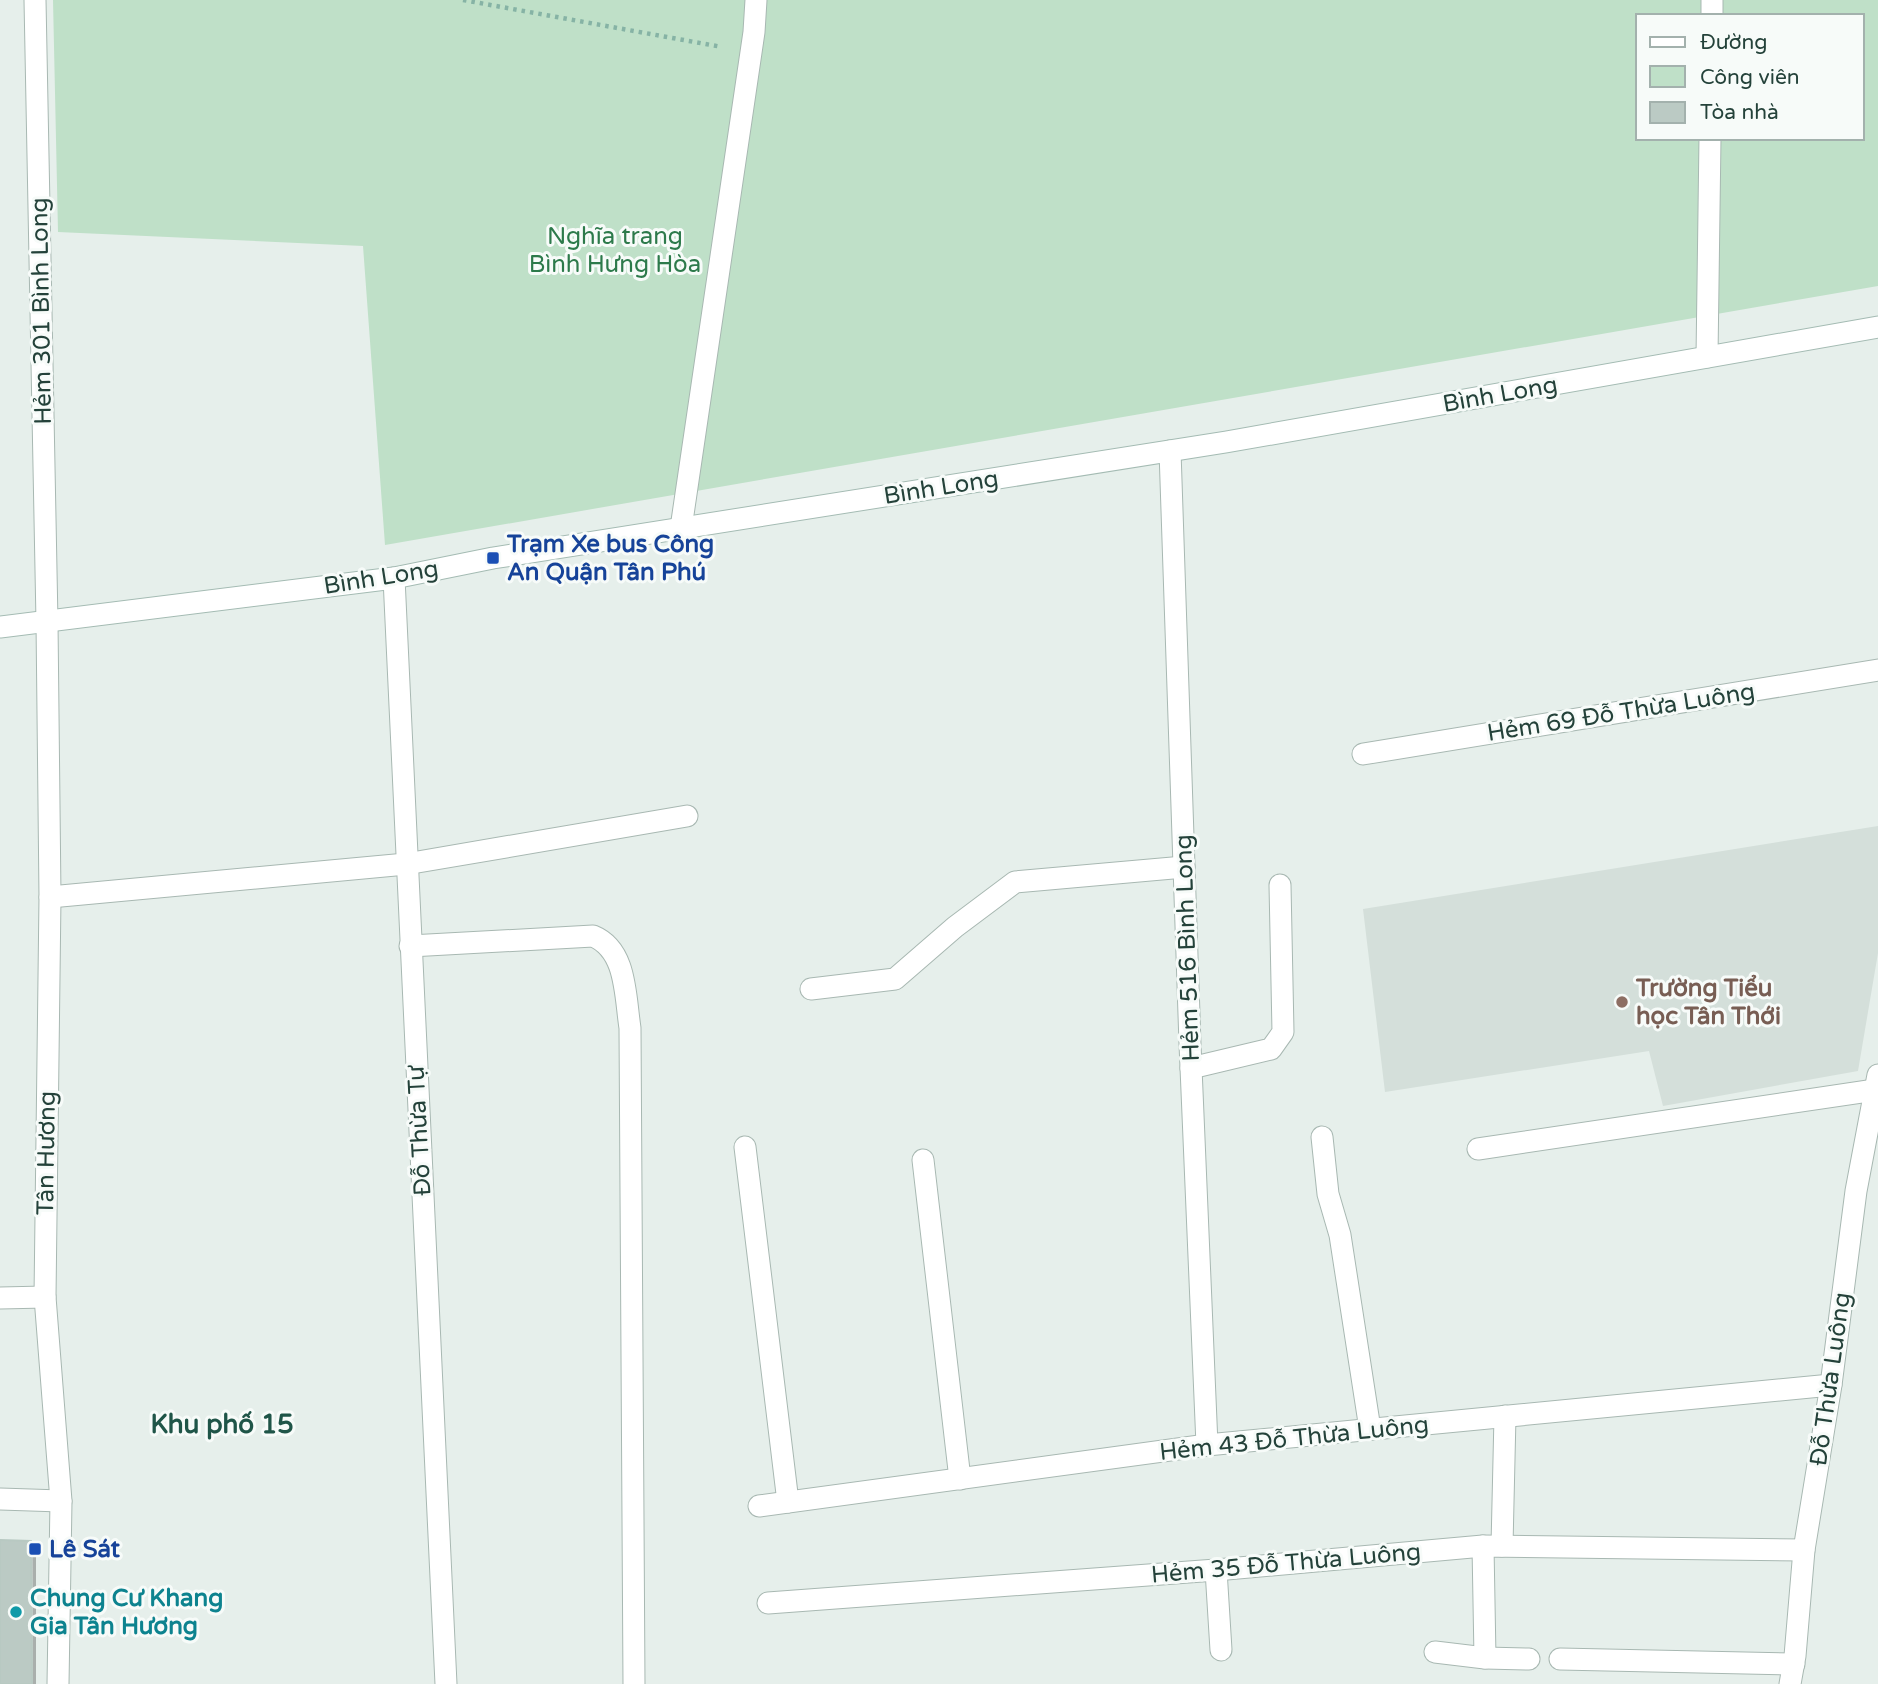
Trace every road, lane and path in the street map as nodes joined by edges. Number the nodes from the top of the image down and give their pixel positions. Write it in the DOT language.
graph roads {
  1 [pos="35,0"];
  2 [pos="463,0"];
  3 [pos="756,0"];
  4 [pos="751,52"];
  5 [pos="1710,140"];
  6 [pos="1878,327"];
  7 [pos="1707,357"];
  8 [pos="1170,451"];
  9 [pos="681,528"];
  10 [pos="394,578"];
  11 [pos="47,622"];
  12 [pos="0,627"];
  13 [pos="1878,670"];
  14 [pos="1363,754"];
  15 [pos="687,816"];
  16 [pos="406,863"];
  17 [pos="1184,867"];
  18 [pos="1280,885"];
  19 [pos="50,897"];
  20 [pos="410,946"];
  21 [pos="811,989"];
  22 [pos="1191,1068"];
  23 [pos="1877,1083"];
  24 [pos="1321,1137"];
  25 [pos="745,1147"];
  26 [pos="1478,1149"];
  27 [pos="923,1160"];
  28 [pos="1878,1190"];
  29 [pos="1856,1191"];
  30 [pos="45,1297"];
  31 [pos="0,1298"];
  32 [pos="1831,1385"];
  33 [pos="1505,1416"];
  34 [pos="1370,1429"];
  35 [pos="1207,1445"];
  36 [pos="960,1479"];
  37 [pos="0,1499"];
  38 [pos="61,1501"];
  39 [pos="788,1502"];
  40 [pos="760,1506"];
  41 [pos="1492,1546"];
  42 [pos="1804,1550"];
  43 [pos="1216,1570"];
  44 [pos="768,1603"];
  45 [pos="1221,1650"];
  46 [pos="1435,1652"];
  47 [pos="1485,1658"];
  48 [pos="1529,1658"];
  49 [pos="1560,1659"];
  50 [pos="1792,1674"];
  51 [pos="58,1684"];
  52 [pos="446,1684"];
  53 [pos="634,1684"];
  1 -- 11 [label="street, Hẻm 301 Bình Long"];
  2 -- 4 [label="path"];
  3 -- 4 [label="street"];
  4 -- 9 [label="street"];
  5 -- 7 [label="street"];
  6 -- 7 [label="street, Bình Long"];
  7 -- 8 [label="street, Bình Long"];
  8 -- 9 [label="street, Bình Long"];
  8 -- 17 [label="street, Hẻm 516 Bình Long"];
  9 -- 10 [label="street, Bình Long"];
  10 -- 11 [label="street, Bình Long"];
  10 -- 16 [label="street, Đỗ Thừa Tự"];
  11 -- 12 [label="street, Bình Long"];
  11 -- 19 [label="street, Tân Hương"];
  13 -- 14 [label="street, Hẻm 69 Đỗ Thừa Luông"];
  15 -- 16 [label="street"];
  16 -- 19 [label="street"];
  16 -- 20 [label="street, Đỗ Thừa Tự"];
  17 -- 21 [label="street"];
  17 -- 22 [label="street, Hẻm 516 Bình Long"];
  18 -- 22 [label="street"];
  19 -- 30 [label="street, Tân Hương"];
  20 -- 52 [label="street, Đỗ Thừa Tự"];
  20 -- 53 [label="street"];
  22 -- 35 [label="street, Hẻm 516 Bình Long"];
  23 -- 26 [label="street"];
  23 -- 29 [label="street, Đỗ Thừa Luông"];
  24 -- 34 [label="street"];
  25 -- 39 [label="street"];
  27 -- 36 [label="street"];
  28 -- 29 [label="street"];
  29 -- 32 [label="street, Đỗ Thừa Luông"];
  30 -- 31 [label="street"];
  30 -- 38 [label="street, Tân Hương"];
  32 -- 33 [label="street, Hẻm 43 Đỗ Thừa Luông"];
  32 -- 42 [label="street, Đỗ Thừa Luông"];
  33 -- 34 [label="street, Hẻm 43 Đỗ Thừa Luông"];
  33 -- 41 [label="street"];
  34 -- 35 [label="street, Hẻm 43 Đỗ Thừa Luông"];
  35 -- 36 [label="street, Hẻm 43 Đỗ Thừa Luông"];
  36 -- 39 [label="street, Hẻm 43 Đỗ Thừa Luông"];
  37 -- 38 [label="street"];
  38 -- 51 [label="street, Tân Hương"];
  39 -- 40 [label="street, Hẻm 43 Đỗ Thừa Luông"];
  41 -- 42 [label="street, Hẻm 35 Đỗ Thừa Luông"];
  41 -- 43 [label="street, Hẻm 35 Đỗ Thừa Luông"];
  41 -- 47 [label="street"];
  42 -- 50 [label="street, Đỗ Thừa Luông"];
  43 -- 44 [label="street, Hẻm 35 Đỗ Thừa Luông"];
  43 -- 45 [label="street"];
  46 -- 47 [label="street"];
  47 -- 48 [label="street"];
  49 -- 50 [label="street"];
}
